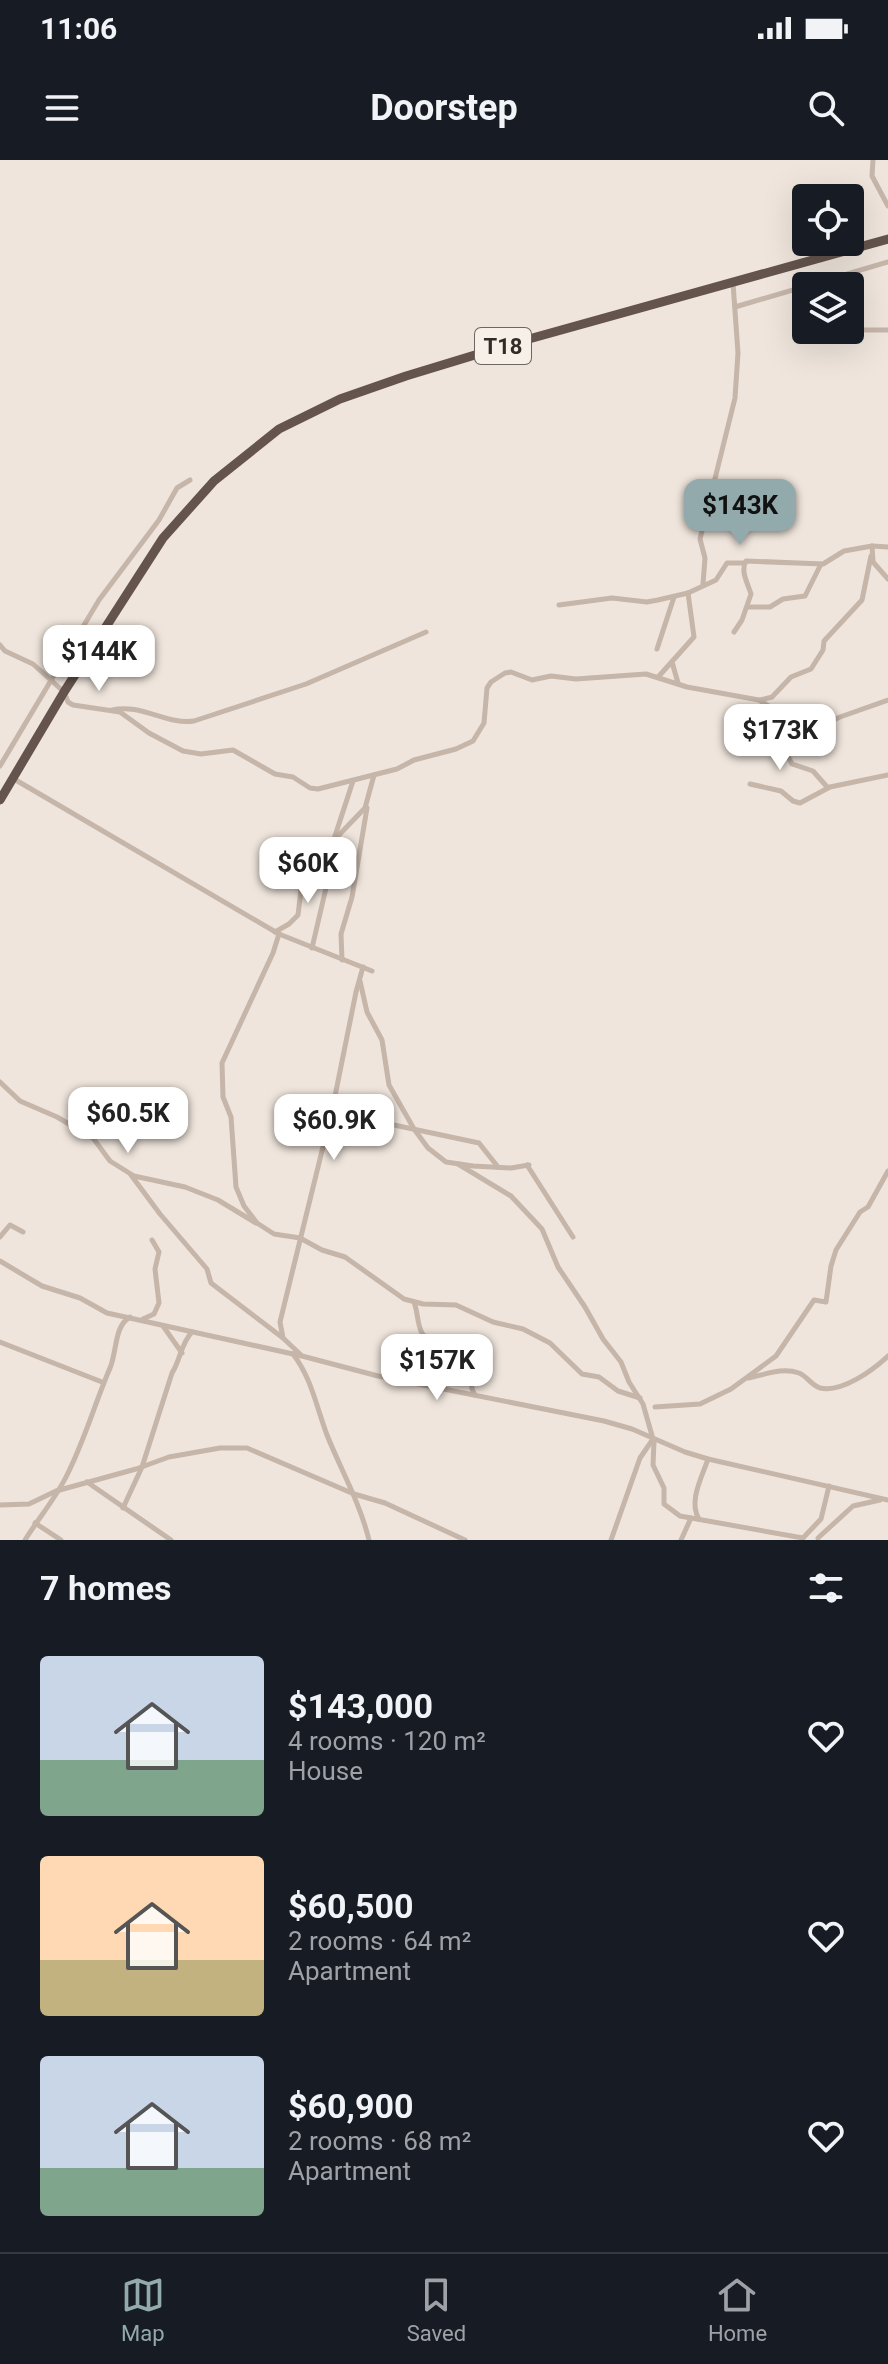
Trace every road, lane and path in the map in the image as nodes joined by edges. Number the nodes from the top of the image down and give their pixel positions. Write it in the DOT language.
graph roads {
  1 [pos="873,160"];
  2 [pos="888,206"];
  3 [pos="888,239"];
  4 [pos="888,262"];
  5 [pos="733,283"];
  6 [pos="735,307"];
  7 [pos="864,330"];
  8 [pos="888,330"];
  9 [pos="190,480"];
  10 [pos="872,546"];
  11 [pos="888,547"];
  12 [pos="871,556"];
  13 [pos="744,563"];
  14 [pos="821,564"];
  15 [pos="888,579"];
  16 [pos="703,584"];
  17 [pos="688,593"];
  18 [pos="675,596"];
  19 [pos="559,605"];
  20 [pos="747,607"];
  21 [pos="426,632"];
  22 [pos="734,632"];
  23 [pos="0,645"];
  24 [pos="657,649"];
  25 [pos="672,661"];
  26 [pos="658,677"];
  27 [pos="49,681"];
  28 [pos="678,684"];
  29 [pos="64,692"];
  30 [pos="759,700"];
  31 [pos="888,700"];
  32 [pos="111,710"];
  33 [pos="783,727"];
  34 [pos="0,766"];
  35 [pos="375,774"];
  36 [pos="888,775"];
  37 [pos="14,779"];
  38 [pos="353,780"];
  39 [pos="750,784"];
  40 [pos="828,788"];
  41 [pos="0,800"];
  42 [pos="368,804"];
  43 [pos="334,840"];
  44 [pos="320,860"];
  45 [pos="277,933"];
  46 [pos="312,948"];
  47 [pos="342,960"];
  48 [pos="363,967"];
  49 [pos="372,971"];
  50 [pos="360,979"];
  51 [pos="0,1082"];
  52 [pos="333,1106"];
  53 [pos="414,1129"];
  54 [pos="458,1164"];
  55 [pos="498,1167"];
  56 [pos="128,1171"];
  57 [pos="888,1171"];
  58 [pos="257,1223"];
  59 [pos="23,1232"];
  60 [pos="0,1237"];
  61 [pos="573,1237"];
  62 [pos="300,1238"];
  63 [pos="152,1240"];
  64 [pos="0,1261"];
  65 [pos="414,1302"];
  66 [pos="131,1317"];
  67 [pos="142,1320"];
  68 [pos="163,1325"];
  69 [pos="192,1332"];
  70 [pos="283,1338"];
  71 [pos="0,1342"];
  72 [pos="182,1353"];
  73 [pos="293,1354"];
  74 [pos="302,1356"];
  75 [pos="888,1356"];
  76 [pos="747,1378"];
  77 [pos="102,1382"];
  78 [pos="476,1396"];
  79 [pos="640,1398"];
  80 [pos="655,1407"];
  81 [pos="653,1440"];
  82 [pos="708,1459"];
  83 [pos="142,1467"];
  84 [pos="86,1481"];
  85 [pos="829,1486"];
  86 [pos="56,1491"];
  87 [pos="354,1494"];
  88 [pos="886,1499"];
  89 [pos="0,1505"];
  90 [pos="123,1508"];
  91 [pos="691,1518"];
  92 [pos="699,1519"];
  93 [pos="821,1519"];
  94 [pos="35,1523"];
  95 [pos="818,1539"];
  96 [pos="25,1540"];
  97 [pos="61,1540"];
  98 [pos="171,1540"];
  99 [pos="369,1540"];
  100 [pos="465,1540"];
  101 [pos="611,1540"];
  102 [pos="681,1540"];
  1 -- 2 [label="street"];
  3 -- 5 [label="highway, T18"];
  4 -- 6 [label="street"];
  5 -- 6 [label="street"];
  5 -- 29 [label="highway, T18"];
  6 -- 16 [label="street"];
  7 -- 8 [label="street"];
  9 -- 27 [label="street"];
  10 -- 11 [label="street"];
  10 -- 12 [label="street"];
  10 -- 14 [label="street"];
  12 -- 15 [label="street"];
  12 -- 30 [label="street"];
  13 -- 14 [label="street"];
  13 -- 16 [label="street"];
  13 -- 20 [label="street"];
  14 -- 20 [label="street"];
  16 -- 17 [label="street"];
  17 -- 18 [label="street"];
  17 -- 25 [label="street"];
  18 -- 19 [label="street"];
  18 -- 24 [label="street"];
  20 -- 22 [label="street"];
  21 -- 32 [label="street"];
  23 -- 27 [label="street"];
  25 -- 26 [label="street"];
  25 -- 28 [label="street"];
  26 -- 28 [label="street"];
  26 -- 35 [label="street"];
  27 -- 29 [label="street"];
  27 -- 34 [label="street"];
  28 -- 30 [label="street"];
  29 -- 32 [label="street"];
  29 -- 37 [label="highway, T18"];
  30 -- 33 [label="street"];
  31 -- 33 [label="street"];
  32 -- 38 [label="street"];
  33 -- 40 [label="street"];
  35 -- 38 [label="street"];
  35 -- 42 [label="street"];
  36 -- 40 [label="street"];
  37 -- 41 [label="highway, T18"];
  37 -- 45 [label="street"];
  38 -- 43 [label="street"];
  39 -- 40 [label="street"];
  42 -- 43 [label="street"];
  42 -- 47 [label="street"];
  43 -- 44 [label="street"];
  44 -- 45 [label="street"];
  44 -- 46 [label="street"];
  45 -- 46 [label="street"];
  45 -- 58 [label="street"];
  46 -- 47 [label="street"];
  47 -- 48 [label="street"];
  48 -- 49 [label="street"];
  48 -- 50 [label="street"];
  50 -- 52 [label="street"];
  50 -- 53 [label="street"];
  51 -- 56 [label="street"];
  52 -- 53 [label="street"];
  52 -- 62 [label="street"];
  53 -- 54 [label="street"];
  53 -- 55 [label="street"];
  54 -- 55 [label="street"];
  54 -- 79 [label="street"];
  55 -- 61 [label="street"];
  56 -- 58 [label="street"];
  56 -- 70 [label="street"];
  57 -- 76 [label="street"];
  58 -- 62 [label="street"];
  59 -- 60 [label="street"];
  62 -- 65 [label="street"];
  62 -- 70 [label="street"];
  63 -- 67 [label="street"];
  64 -- 66 [label="street"];
  65 -- 78 [label="street"];
  65 -- 79 [label="street"];
  66 -- 67 [label="street"];
  66 -- 77 [label="street"];
  67 -- 68 [label="street"];
  68 -- 69 [label="street"];
  68 -- 72 [label="street"];
  69 -- 72 [label="street"];
  69 -- 73 [label="street"];
  70 -- 74 [label="street"];
  71 -- 77 [label="street"];
  72 -- 83 [label="street"];
  73 -- 74 [label="street"];
  73 -- 87 [label="street"];
  74 -- 78 [label="street"];
  75 -- 76 [label="street"];
  76 -- 80 [label="street"];
  77 -- 86 [label="street"];
  78 -- 81 [label="street"];
  79 -- 81 [label="street"];
  81 -- 82 [label="street"];
  81 -- 91 [label="street"];
  81 -- 101 [label="street"];
  82 -- 85 [label="street"];
  82 -- 92 [label="street"];
  83 -- 84 [label="street"];
  83 -- 87 [label="street"];
  83 -- 90 [label="street"];
  84 -- 86 [label="street"];
  84 -- 90 [label="street"];
  85 -- 88 [label="street"];
  85 -- 93 [label="street"];
  86 -- 89 [label="street"];
  86 -- 94 [label="street"];
  87 -- 99 [label="street"];
  87 -- 100 [label="street"];
  88 -- 95 [label="street"];
  90 -- 98 [label="street"];
  91 -- 92 [label="street"];
  91 -- 102 [label="street"];
  92 -- 93 [label="street"];
  93 -- 95 [label="street"];
  94 -- 96 [label="street"];
  94 -- 97 [label="street"];
}
